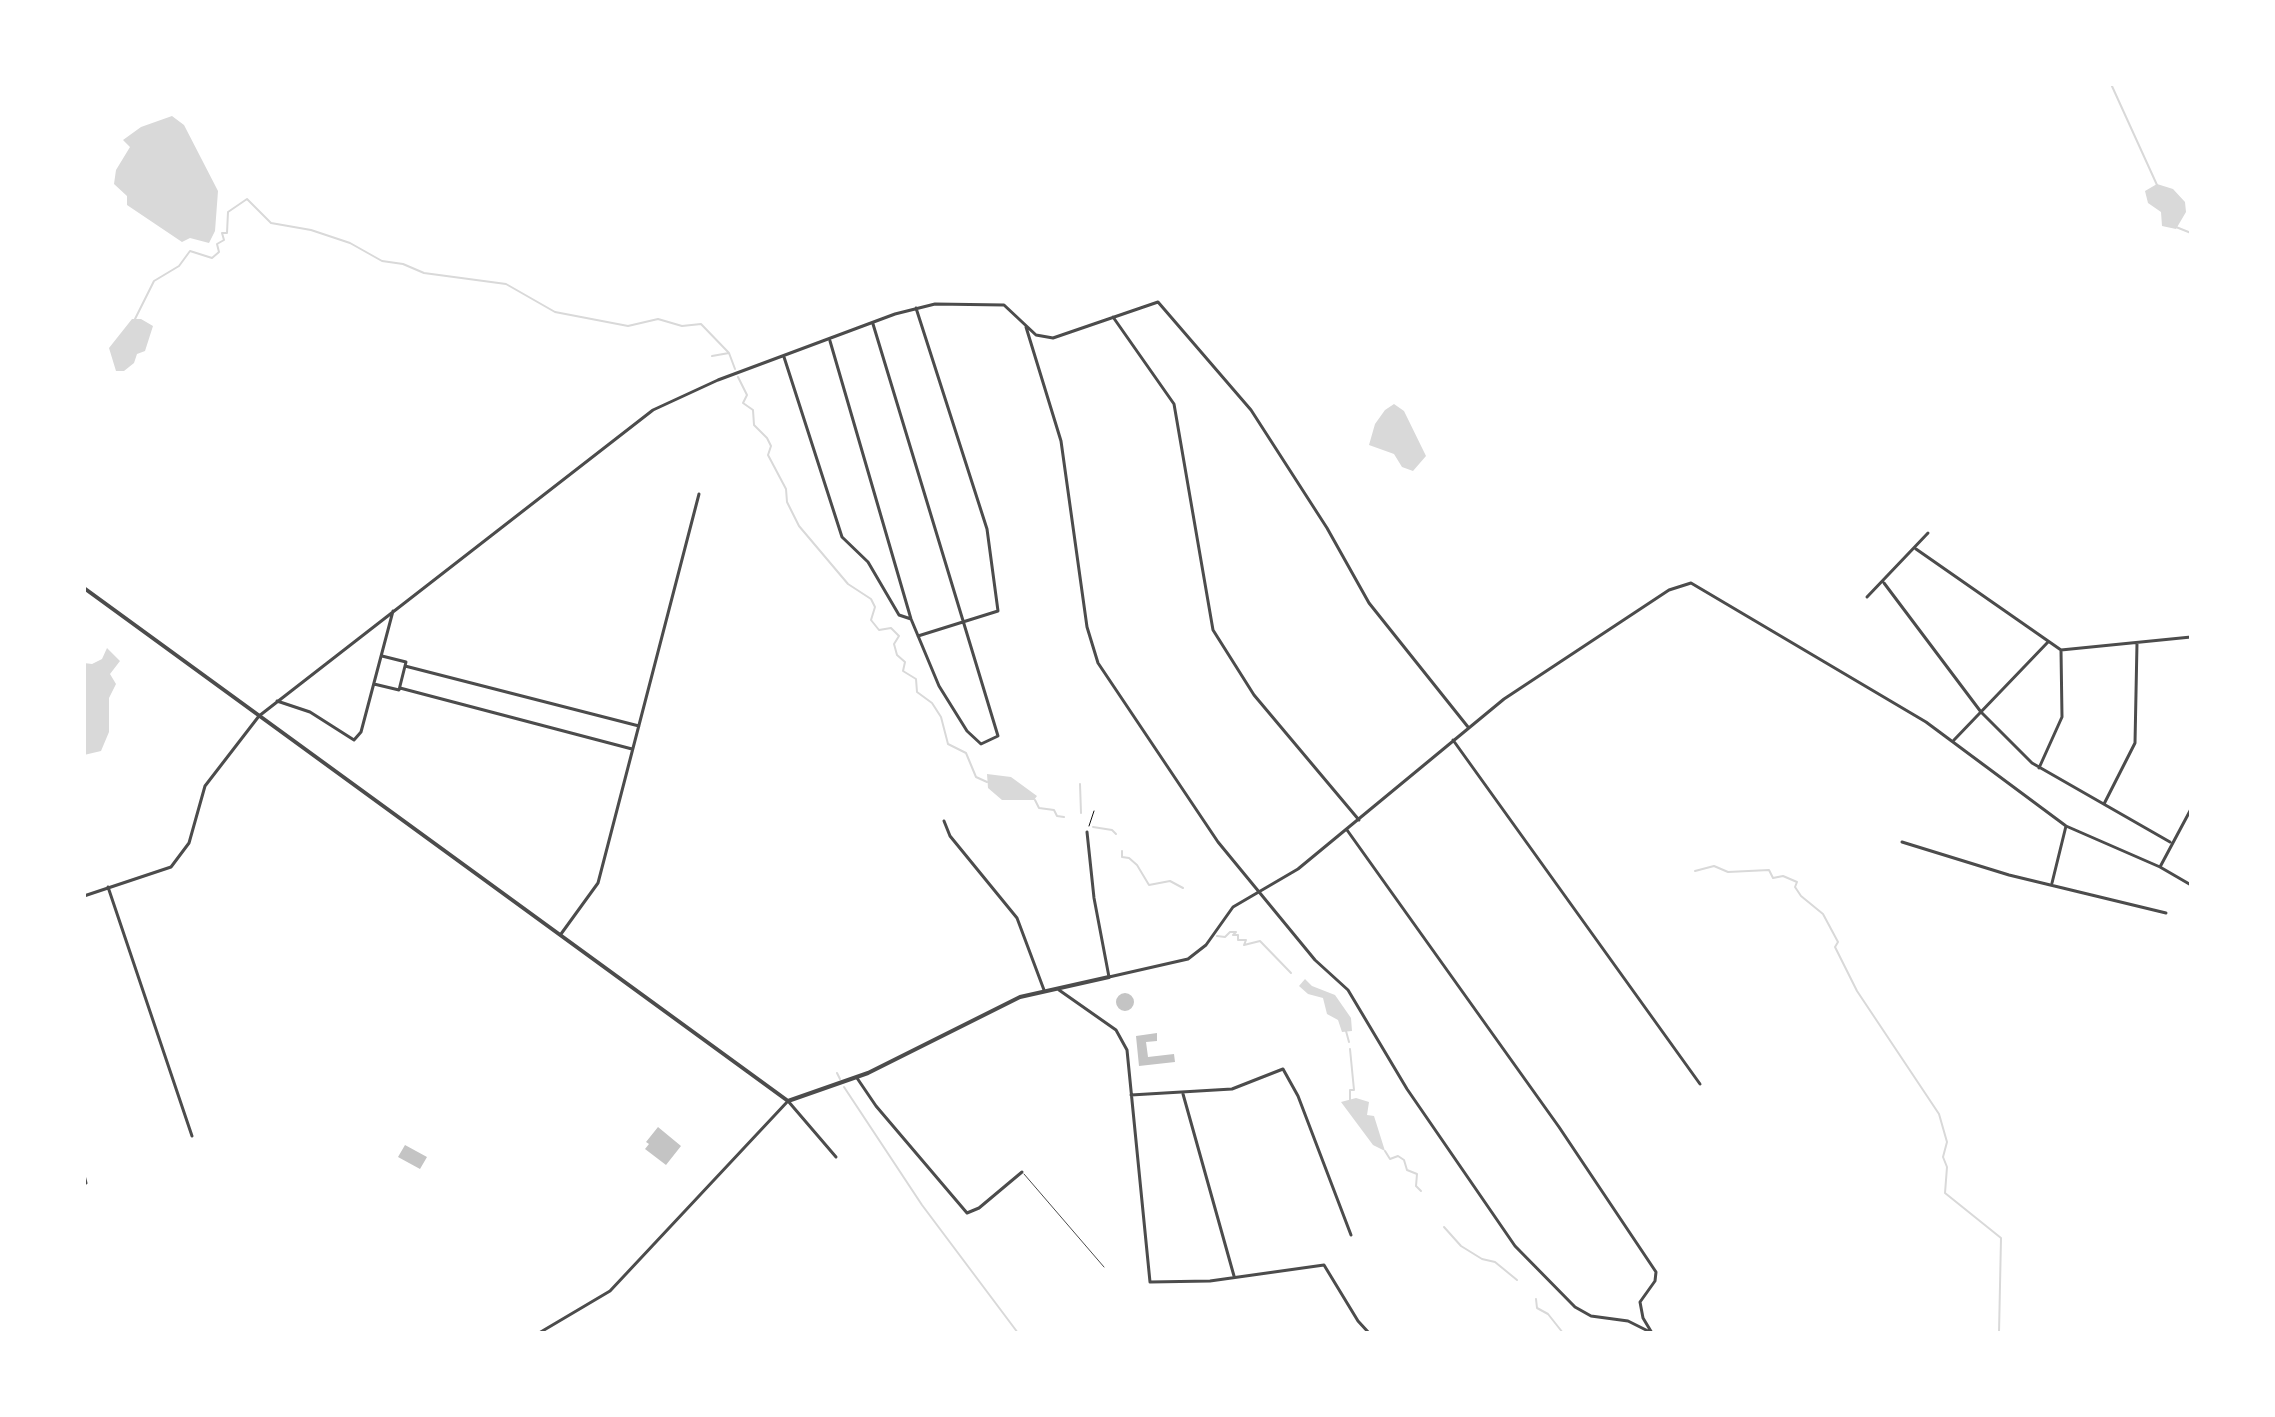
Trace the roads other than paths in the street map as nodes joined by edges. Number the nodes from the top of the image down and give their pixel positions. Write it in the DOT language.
graph roads {
  1 [pos="916,308"];
  2 [pos="1113,317"];
  3 [pos="873,324"];
  4 [pos="1026,327"];
  5 [pos="830,341"];
  6 [pos="784,357"];
  7 [pos="699,494"];
  8 [pos="1928,533"];
  9 [pos="1916,549"];
  10 [pos="1884,583"];
  11 [pos="84,588"];
  12 [pos="1867,597"];
  13 [pos="393,611"];
  14 [pos="911,619"];
  15 [pos="963,620"];
  16 [pos="918,636"];
  17 [pos="2191,637"];
  18 [pos="2048,642"];
  19 [pos="2137,643"];
  20 [pos="2061,650"];
  21 [pos="382,656"];
  22 [pos="406,664"];
  23 [pos="374,684"];
  24 [pos="399,689"];
  25 [pos="277,701"];
  26 [pos="1981,712"];
  27 [pos="259,716"];
  28 [pos="639,726"];
  29 [pos="1468,727"];
  30 [pos="1453,740"];
  31 [pos="1952,741"];
  32 [pos="633,749"];
  33 [pos="2039,768"];
  34 [pos="2104,804"];
  35 [pos="2191,809"];
  36 [pos="1359,820"];
  37 [pos="944,821"];
  38 [pos="2066,826"];
  39 [pos="1347,830"];
  40 [pos="1087,832"];
  41 [pos="1902,842"];
  42 [pos="2170,842"];
  43 [pos="2160,867"];
  44 [pos="2052,883"];
  45 [pos="2191,885"];
  46 [pos="108,887"];
  47 [pos="1260,893"];
  48 [pos="84,896"];
  49 [pos="2166,913"];
  50 [pos="561,934"];
  51 [pos="1109,977"];
  52 [pos="1056,988"];
  53 [pos="1044,990"];
  54 [pos="857,1078"];
  55 [pos="1700,1084"];
  56 [pos="1183,1094"];
  57 [pos="1131,1095"];
  58 [pos="788,1101"];
  59 [pos="192,1136"];
  60 [pos="836,1157"];
  61 [pos="1022,1172"];
  62 [pos="84,1175"];
  63 [pos="86,1183"];
  64 [pos="1351,1235"];
  65 [pos="1104,1267"];
  66 [pos="1235,1277"];
  67 [pos="539,1333"];
  68 [pos="1369,1333"];
  69 [pos="1652,1333"];
  1 -- 3 [label="street"];
  1 -- 4 [label="street"];
  1 -- 15 [label="street"];
  2 -- 4 [label="street"];
  2 -- 29 [label="street"];
  2 -- 36 [label="street"];
  3 -- 5 [label="street"];
  3 -- 15 [label="street"];
  4 -- 47 [label="street"];
  5 -- 6 [label="street"];
  5 -- 14 [label="street"];
  6 -- 13 [label="street"];
  6 -- 14 [label="street"];
  7 -- 28 [label="street"];
  8 -- 9 [label="street"];
  9 -- 10 [label="street"];
  9 -- 18 [label="street"];
  10 -- 12 [label="street"];
  10 -- 26 [label="street"];
  11 -- 27 [label="street"];
  13 -- 21 [label="street"];
  13 -- 25 [label="street"];
  14 -- 16 [label="street"];
  15 -- 16 [label="street"];
  15 -- 16 [label="street"];
  17 -- 19 [label="street"];
  18 -- 20 [label="street"];
  18 -- 26 [label="street"];
  19 -- 20 [label="street"];
  19 -- 34 [label="street"];
  20 -- 33 [label="street"];
  21 -- 22 [label="street"];
  21 -- 23 [label="street"];
  22 -- 24 [label="street"];
  22 -- 28 [label="street"];
  23 -- 24 [label="street"];
  23 -- 25 [label="street"];
  24 -- 32 [label="street"];
  25 -- 27 [label="street"];
  26 -- 31 [label="street"];
  26 -- 33 [label="street"];
  27 -- 46 [label="street"];
  27 -- 50 [label="street"];
  28 -- 32 [label="street"];
  29 -- 30 [label="street"];
  29 -- 31 [label="street"];
  30 -- 36 [label="street"];
  30 -- 55 [label="street"];
  31 -- 38 [label="street"];
  32 -- 50 [label="street"];
  33 -- 34 [label="street"];
  34 -- 42 [label="street"];
  35 -- 42 [label="street"];
  36 -- 39 [label="street"];
  37 -- 53 [label="street"];
  38 -- 43 [label="street"];
  38 -- 44 [label="street"];
  39 -- 47 [label="street"];
  39 -- 69 [label="street"];
  40 -- 51 [label="street"];
  41 -- 44 [label="street"];
  42 -- 43 [label="street"];
  43 -- 45 [label="street"];
  44 -- 49 [label="street"];
  46 -- 48 [label="street"];
  46 -- 59 [label="street"];
  47 -- 51 [label="street"];
  47 -- 69 [label="street"];
  50 -- 58 [label="street"];
  51 -- 52 [label="street"];
  52 -- 53 [label="street"];
  52 -- 57 [label="street"];
  53 -- 54 [label="street"];
  54 -- 58 [label="street"];
  54 -- 61 [label="street"];
  56 -- 57 [label="street"];
  56 -- 64 [label="street"];
  56 -- 66 [label="street"];
  57 -- 66 [label="street"];
  58 -- 60 [label="street"];
  58 -- 67 [label="street"];
  61 -- 65 [label="lane"];
  62 -- 63 [label="street"];
  66 -- 68 [label="street"];
}
